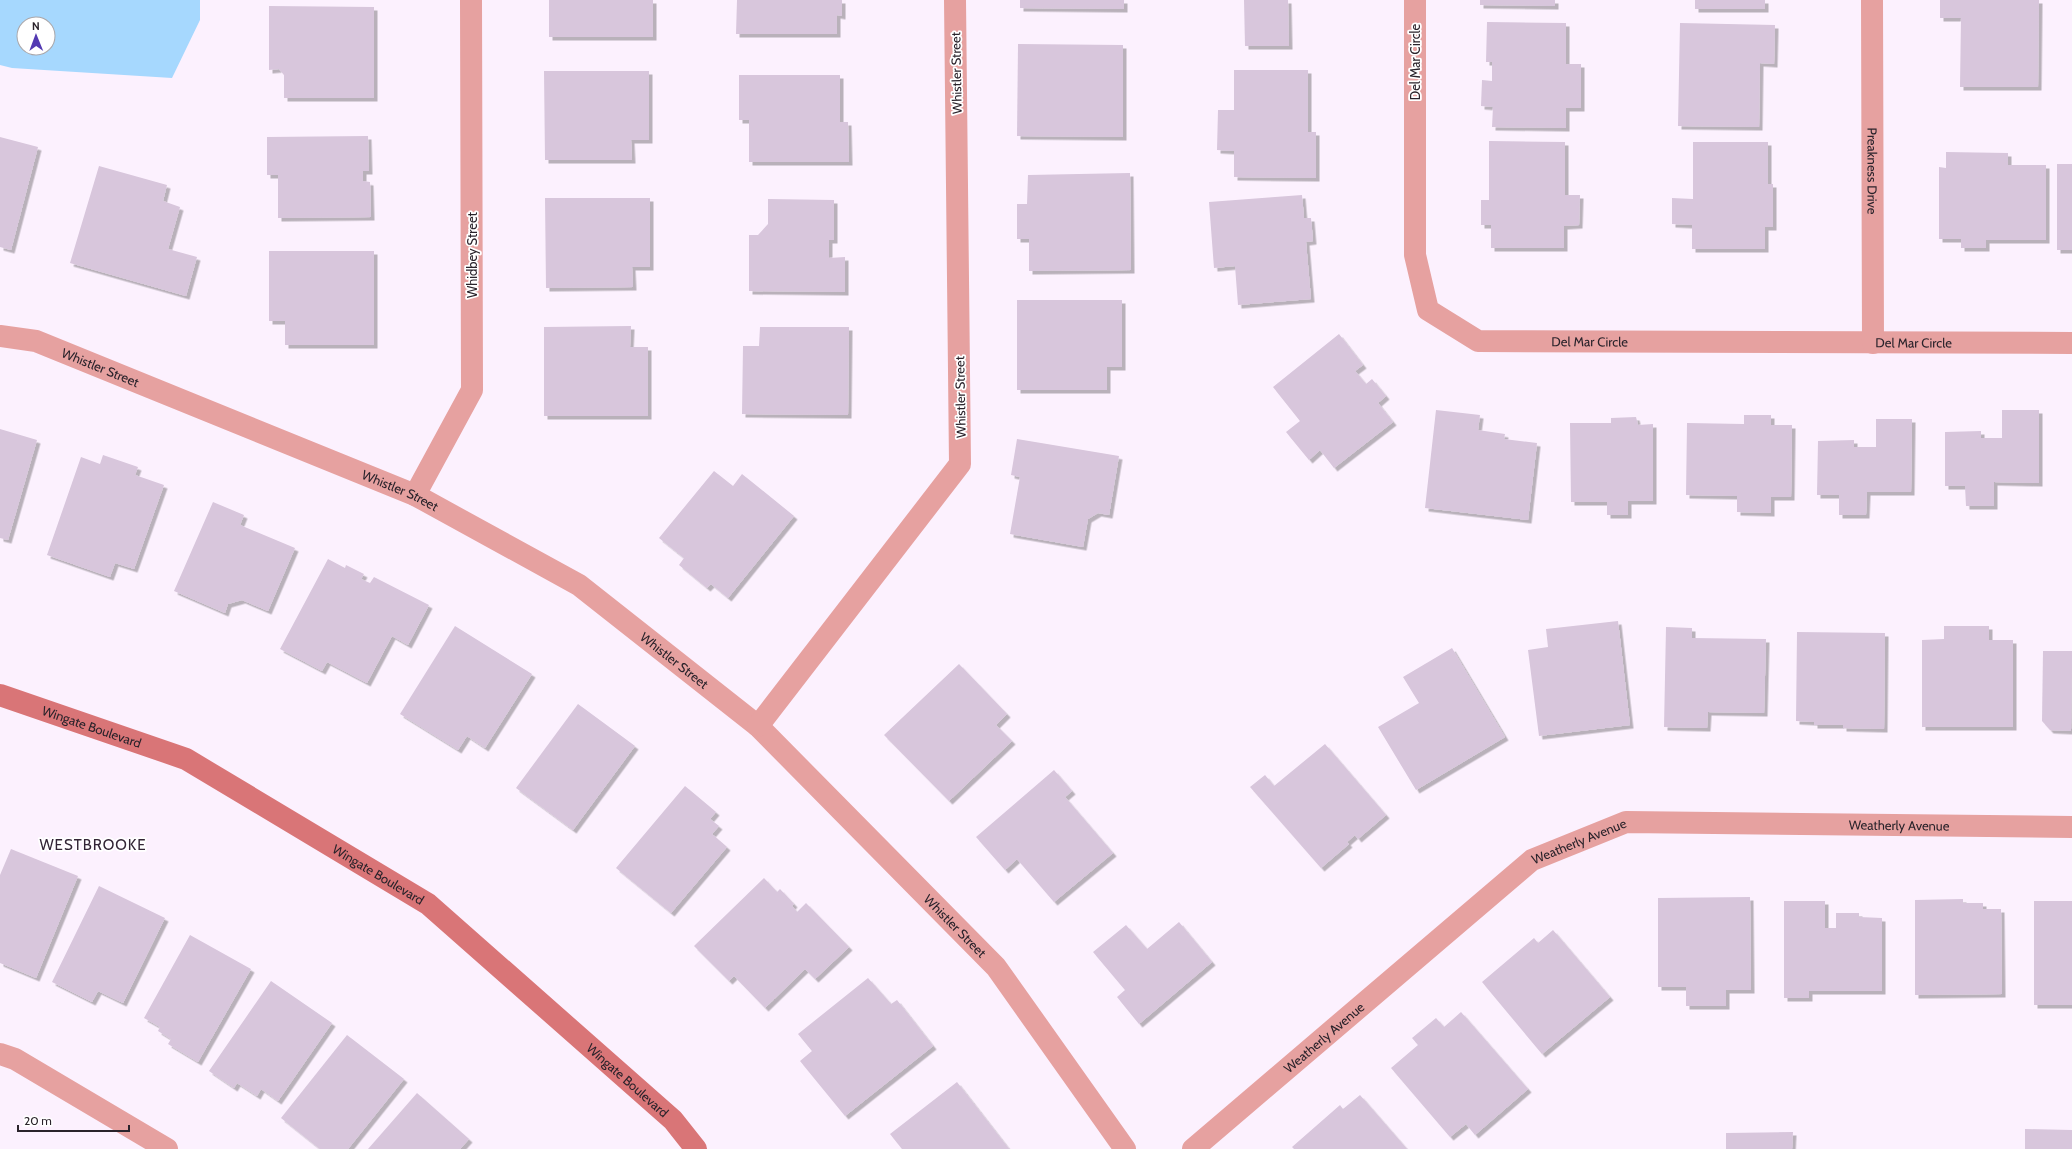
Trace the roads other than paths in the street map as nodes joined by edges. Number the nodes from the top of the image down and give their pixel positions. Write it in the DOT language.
graph roads {
  1 [pos="471,0"];
  2 [pos="955,0"];
  3 [pos="1415,0"];
  4 [pos="1872,0"];
  5 [pos="0,336"];
  6 [pos="1873,343"];
  7 [pos="2072,344"];
  8 [pos="415,495"];
  9 [pos="0,695"];
  10 [pos="758,726"];
  11 [pos="2072,827"];
  12 [pos="0,1054"];
  13 [pos="167,1149"];
  14 [pos="696,1149"];
  15 [pos="1125,1149"];
  16 [pos="1193,1149"];
  1 -- 8 [label="street, Whidbey Street"];
  2 -- 10 [label="street, Whistler Street"];
  3 -- 6 [label="street, Del Mar Circle"];
  4 -- 6 [label="street, Preakness Drive"];
  5 -- 8 [label="street, Whistler Street"];
  6 -- 7 [label="street, Del Mar Circle"];
  8 -- 10 [label="street, Whistler Street"];
  9 -- 14 [label="street, Wingate Boulevard"];
  10 -- 15 [label="street, Whistler Street"];
  11 -- 16 [label="street, Weatherly Avenue"];
  12 -- 13 [label="street"];
}
